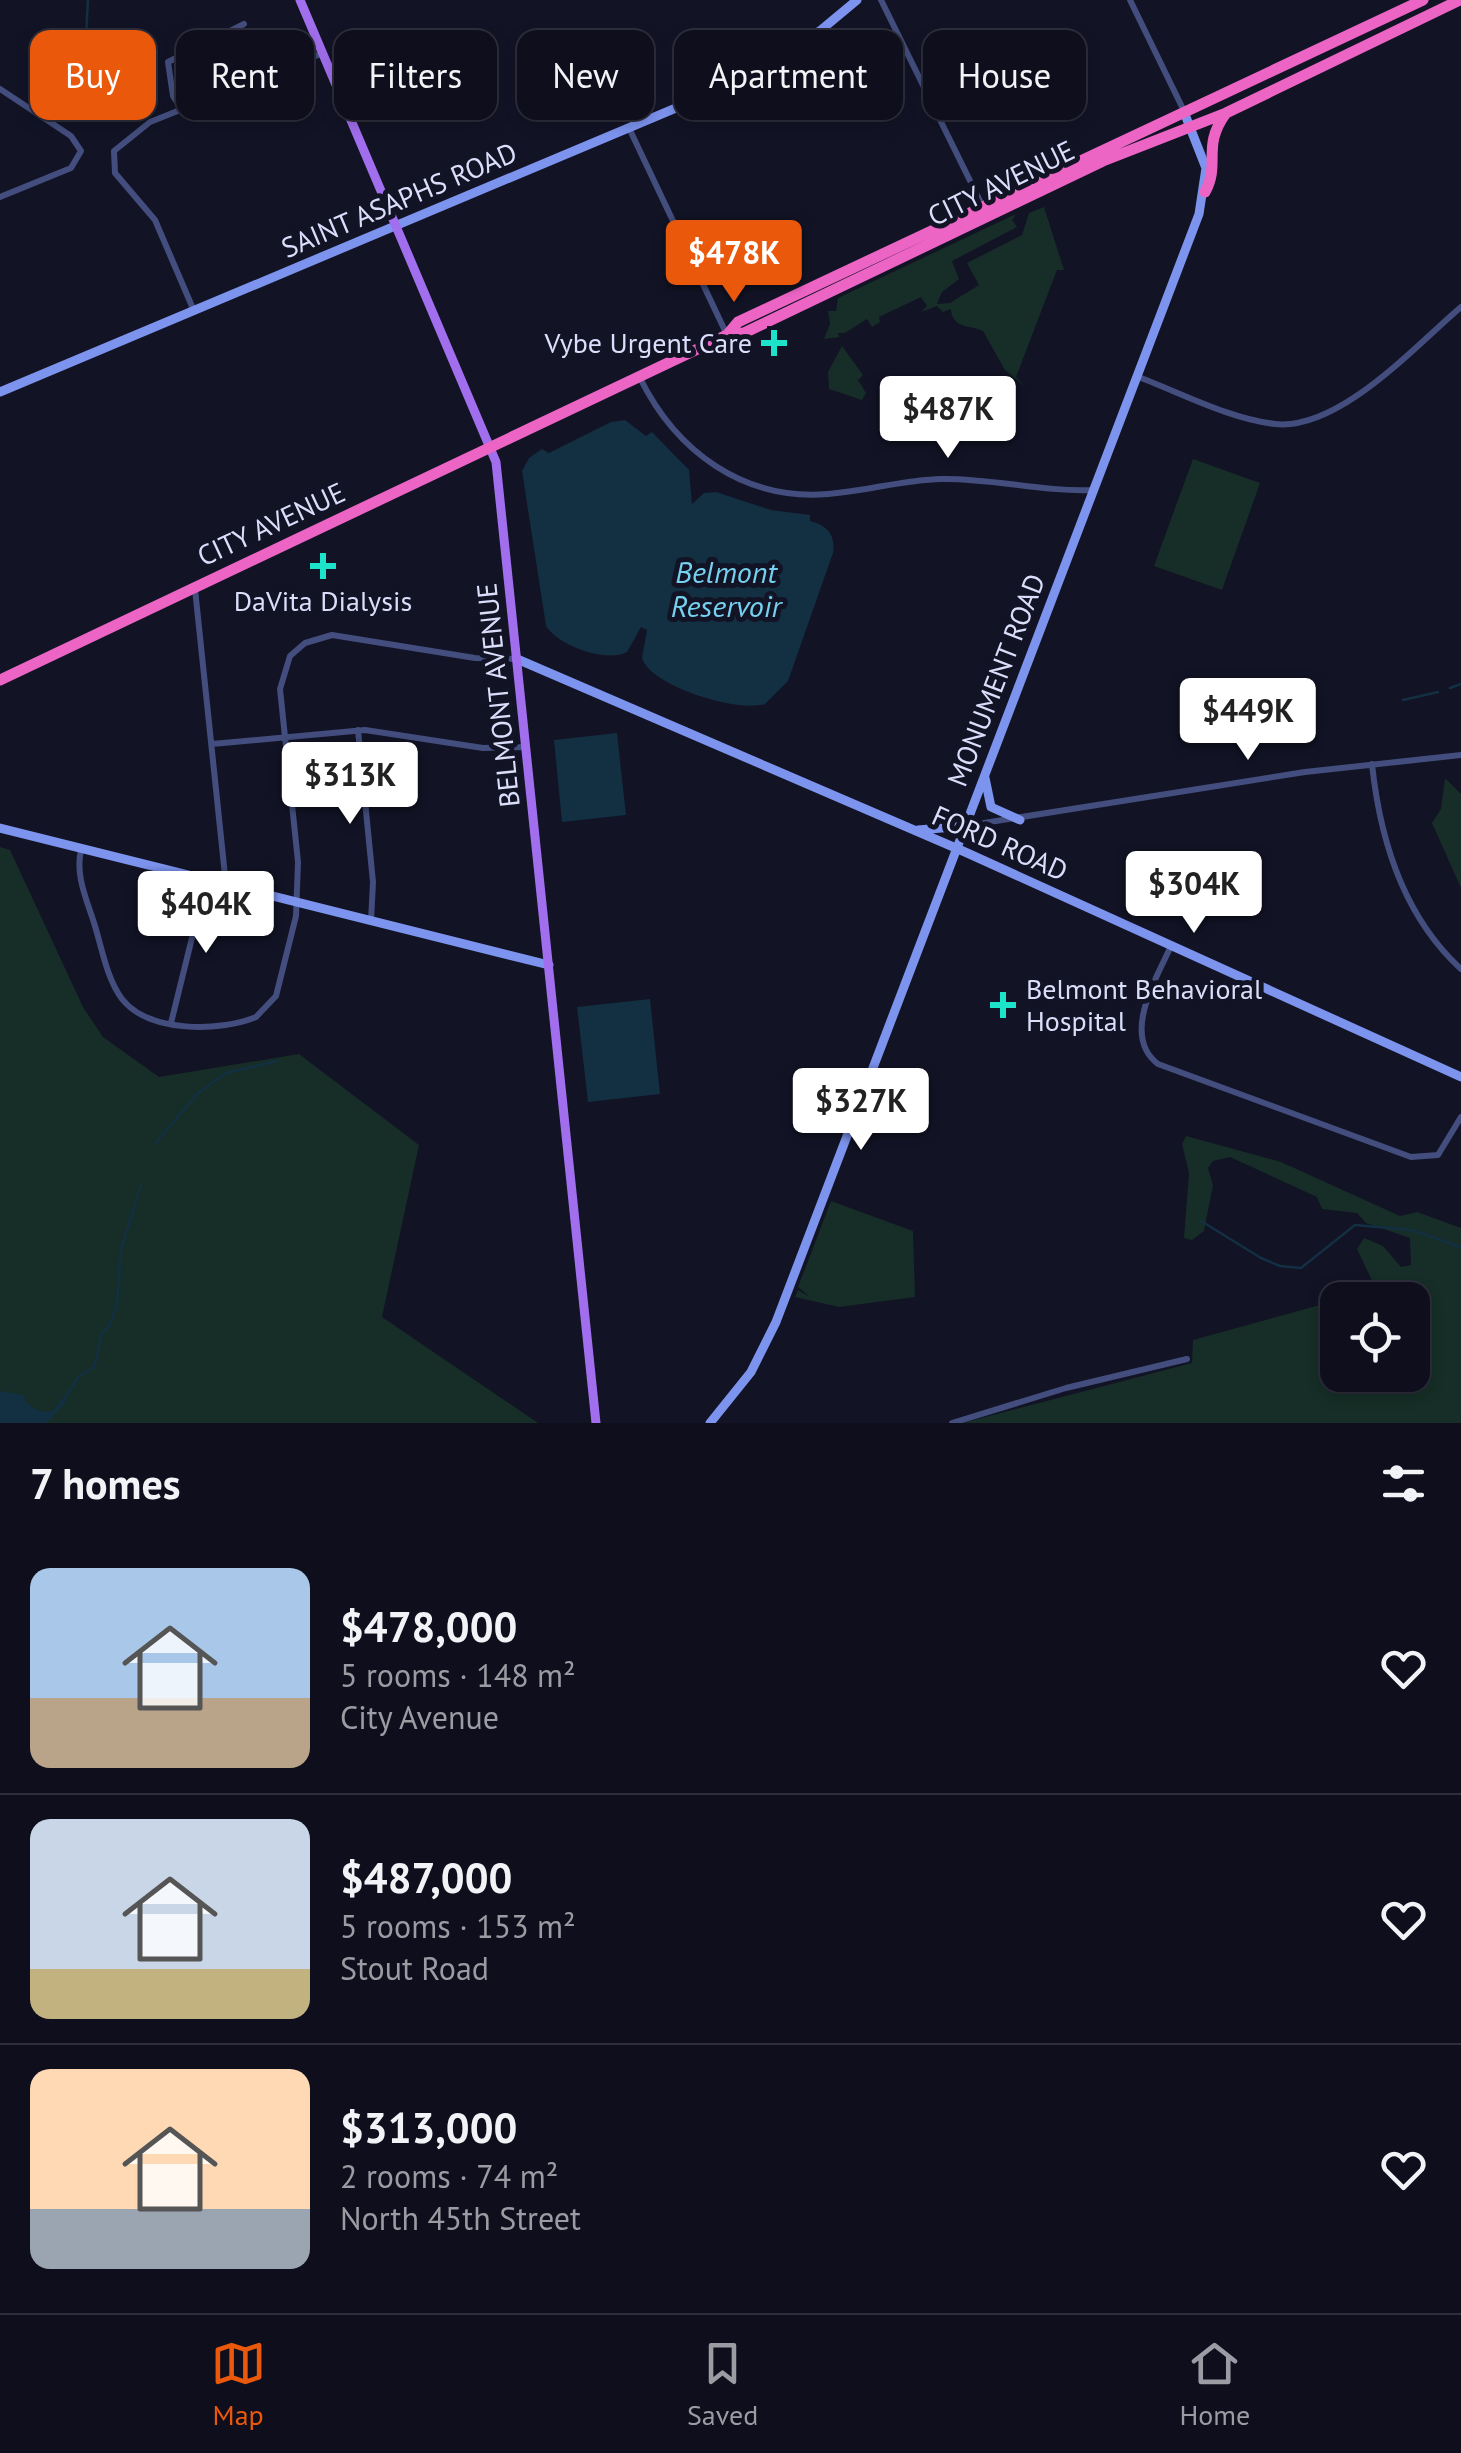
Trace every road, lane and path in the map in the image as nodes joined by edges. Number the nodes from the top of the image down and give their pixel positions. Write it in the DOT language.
graph roads {
  1 [pos="300,0"];
  2 [pos="857,0"];
  3 [pos="881,0"];
  4 [pos="1130,0"];
  5 [pos="1424,0"];
  6 [pos="1459,1"];
  7 [pos="244,24"];
  8 [pos="231,30"];
  9 [pos="323,53"];
  10 [pos="176,56"];
  11 [pos="314,57"];
  12 [pos="0,89"];
  13 [pos="176,94"];
  14 [pos="176,112"];
  15 [pos="1184,112"];
  16 [pos="1226,113"];
  17 [pos="1191,126"];
  18 [pos="630,128"];
  19 [pos="1205,192"];
  20 [pos="0,197"];
  21 [pos="982,206"];
  22 [pos="396,225"];
  23 [pos="821,283"];
  24 [pos="818,298"];
  25 [pos="1461,307"];
  26 [pos="194,311"];
  27 [pos="727,335"];
  28 [pos="1136,376"];
  29 [pos="639,377"];
  30 [pos="0,392"];
  31 [pos="491,447"];
  32 [pos="1092,490"];
  33 [pos="195,588"];
  34 [pos="517,659"];
  35 [pos="0,680"];
  36 [pos="358,730"];
  37 [pos="285,737"];
  38 [pos="212,744"];
  39 [pos="526,747"];
  40 [pos="1461,755"];
  41 [pos="1372,764"];
  42 [pos="985,774"];
  43 [pos="1020,820"];
  44 [pos="965,826"];
  45 [pos="0,828"];
  46 [pos="912,830"];
  47 [pos="956,848"];
  48 [pos="81,850"];
  49 [pos="206,880"];
  50 [pos="226,885"];
  51 [pos="296,902"];
  52 [pos="371,921"];
  53 [pos="1171,946"];
  54 [pos="549,965"];
  55 [pos="1461,969"];
  56 [pos="170,1023"];
  57 [pos="1461,1076"];
  58 [pos="1461,1117"];
  59 [pos="1187,1360"];
  60 [pos="596,1423"];
  61 [pos="710,1423"];
  62 [pos="952,1423"];
  1 -- 9 [label="main road, BELMONT AVENUE"];
  2 -- 18 [label="street, SAINT ASAPHS ROAD"];
  3 -- 21 [label="street"];
  4 -- 15 [label="street, MONUMENT ROAD"];
  5 -- 15 [label="highway, CITY AVENUE"];
  6 -- 16 [label="highway, CITY AVENUE"];
  7 -- 8 [label="street"];
  9 -- 11 [label="street"];
  9 -- 22 [label="main road, BELMONT AVENUE"];
  10 -- 13 [label="street"];
  12 -- 20 [label="street"];
  14 -- 26 [label="street"];
  15 -- 17 [label="street, MONUMENT ROAD"];
  15 -- 21 [label="highway, CITY AVENUE"];
  16 -- 17 [label="highway, CITY AVENUE"];
  16 -- 19 [label="highway"];
  17 -- 19 [label="street, MONUMENT ROAD"];
  17 -- 24 [label="highway, CITY AVENUE"];
  18 -- 22 [label="street, SAINT ASAPHS ROAD"];
  18 -- 27 [label="street"];
  19 -- 28 [label="street, MONUMENT ROAD"];
  21 -- 23 [label="highway, CITY AVENUE"];
  22 -- 26 [label="street, SAINT ASAPHS ROAD"];
  22 -- 31 [label="main road, BELMONT AVENUE"];
  23 -- 24 [label="highway"];
  23 -- 27 [label="highway, CITY AVENUE"];
  24 -- 27 [label="highway, CITY AVENUE"];
  25 -- 28 [label="street"];
  26 -- 30 [label="street, SAINT ASAPHS ROAD"];
  27 -- 29 [label="highway, CITY AVENUE"];
  28 -- 32 [label="street, MONUMENT ROAD"];
  29 -- 31 [label="highway, CITY AVENUE"];
  29 -- 32 [label="street"];
  31 -- 33 [label="highway, CITY AVENUE"];
  31 -- 34 [label="main road, BELMONT AVENUE"];
  32 -- 42 [label="street, MONUMENT ROAD"];
  33 -- 35 [label="highway, CITY AVENUE"];
  33 -- 38 [label="street"];
  34 -- 37 [label="street"];
  34 -- 39 [label="main road, BELMONT AVENUE"];
  34 -- 46 [label="street, FORD ROAD"];
  36 -- 37 [label="street"];
  36 -- 39 [label="street"];
  36 -- 52 [label="street"];
  37 -- 38 [label="street"];
  37 -- 51 [label="street"];
  38 -- 50 [label="street"];
  39 -- 54 [label="main road, BELMONT AVENUE"];
  40 -- 41 [label="street"];
  41 -- 43 [label="street"];
  41 -- 55 [label="street"];
  42 -- 43 [label="street"];
  42 -- 44 [label="street, MONUMENT ROAD"];
  43 -- 44 [label="street"];
  44 -- 46 [label="street"];
  44 -- 47 [label="street, MONUMENT ROAD"];
  45 -- 48 [label="street"];
  46 -- 47 [label="street, FORD ROAD"];
  47 -- 53 [label="street, FORD ROAD"];
  47 -- 61 [label="street, MONUMENT ROAD"];
  48 -- 49 [label="street"];
  48 -- 56 [label="street"];
  49 -- 50 [label="street"];
  49 -- 56 [label="street"];
  50 -- 51 [label="street"];
  51 -- 52 [label="street"];
  51 -- 56 [label="street"];
  52 -- 54 [label="street"];
  53 -- 57 [label="street, FORD ROAD"];
  53 -- 58 [label="street"];
  54 -- 60 [label="main road, BELMONT AVENUE"];
  59 -- 62 [label="street"];
}
